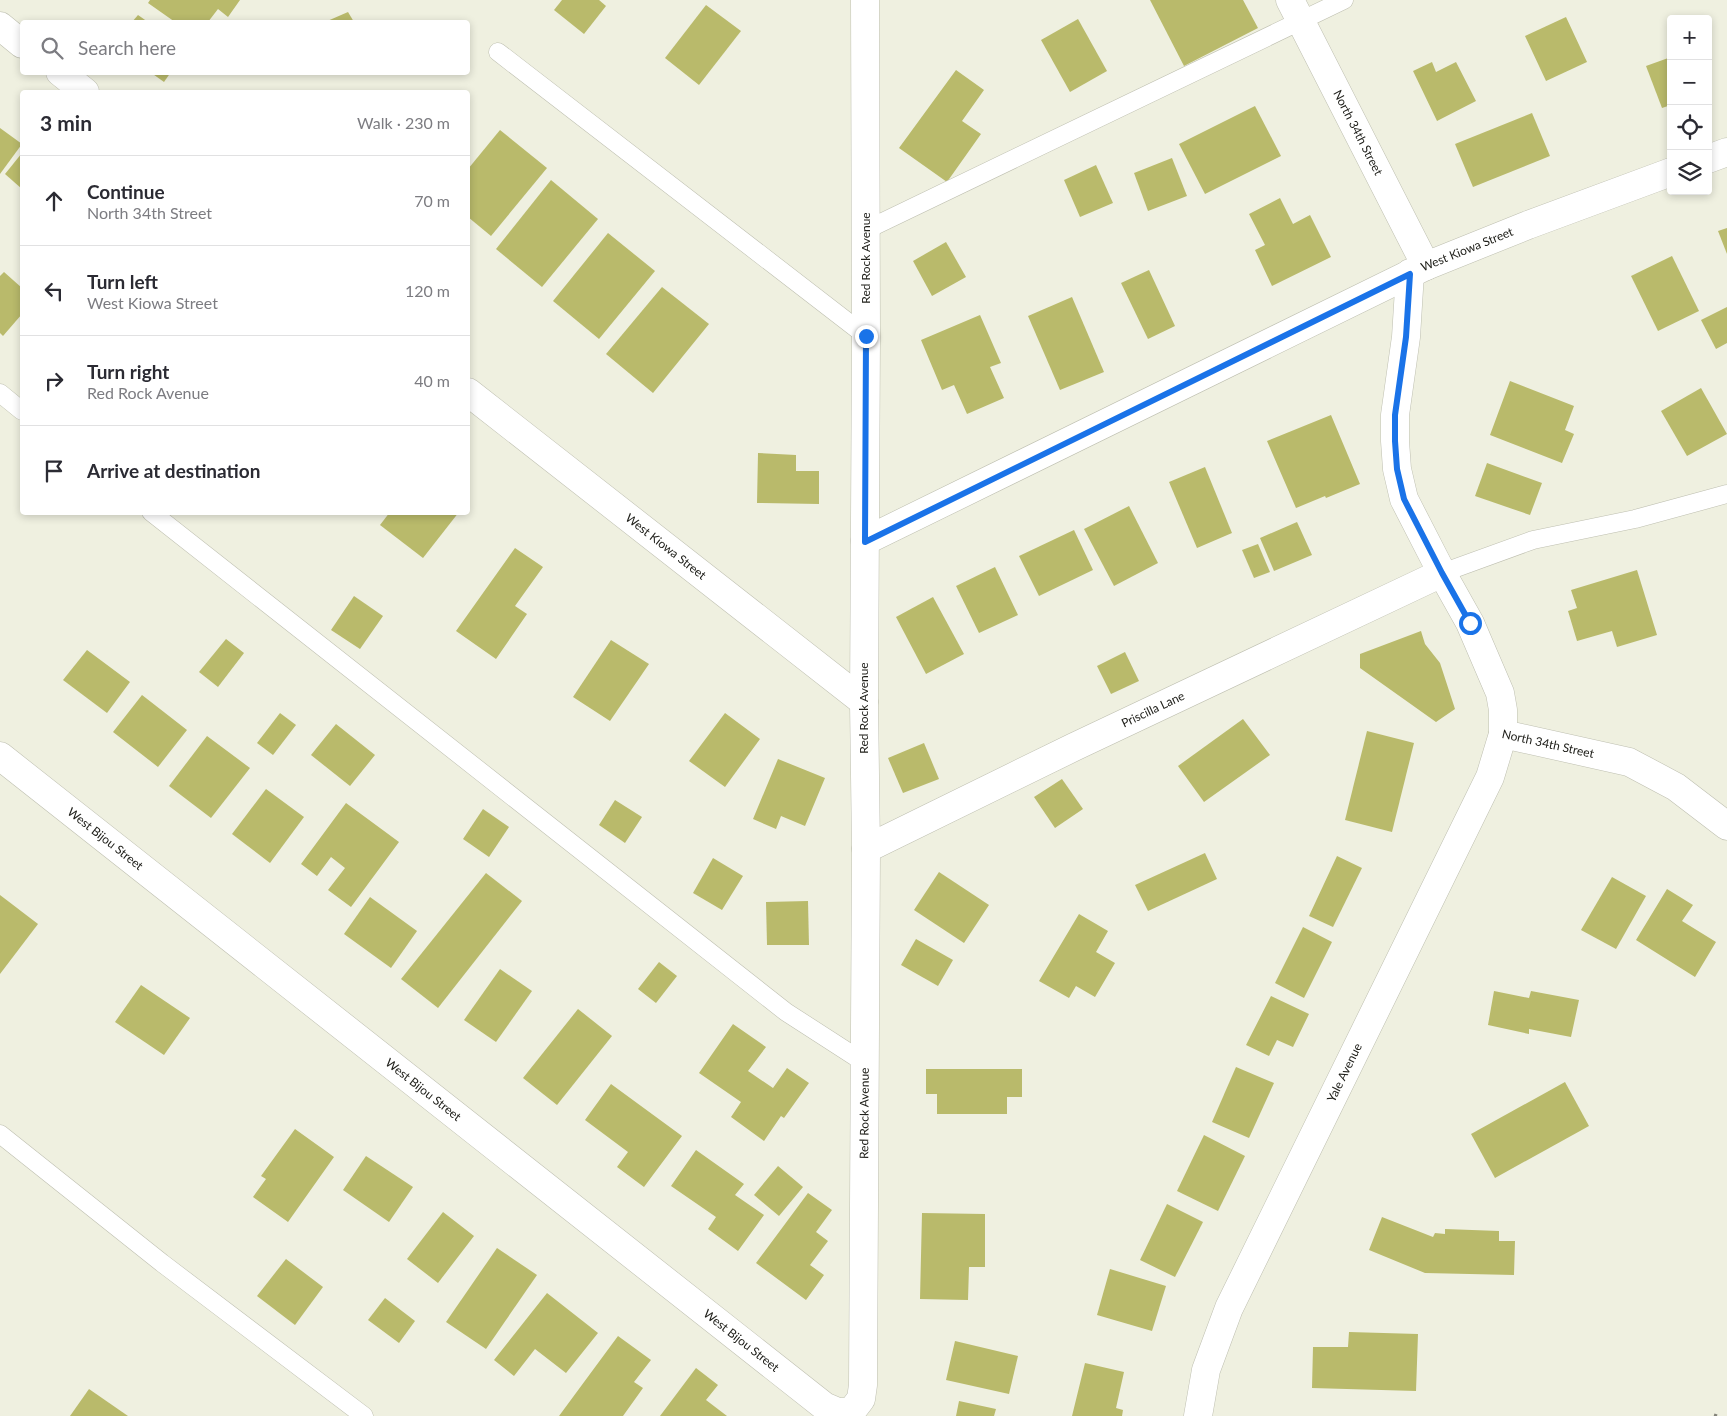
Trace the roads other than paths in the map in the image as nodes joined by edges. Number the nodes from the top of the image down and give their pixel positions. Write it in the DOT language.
graph roads {
  1 [pos="865,0"];
  2 [pos="1344,0"];
  3 [pos="1295,11"];
  4 [pos="0,26"];
  5 [pos="20,42"];
  6 [pos="498,52"];
  7 [pos="64,75"];
  8 [pos="82,90"];
  9 [pos="1727,152"];
  10 [pos="1712,158"];
  11 [pos="1667,173"];
  12 [pos="866,230"];
  13 [pos="1418,270"];
  14 [pos="866,336"];
  15 [pos="0,393"];
  16 [pos="470,394"];
  17 [pos="20,408"];
  18 [pos="1727,494"];
  19 [pos="155,515"];
  20 [pos="865,542"];
  21 [pos="1442,573"];
  22 [pos="864,702"];
  23 [pos="1503,734"];
  24 [pos="0,756"];
  25 [pos="1727,826"];
  26 [pos="866,849"];
  27 [pos="865,1063"];
  28 [pos="0,1134"];
  29 [pos="851,1412"];
  30 [pos="364,1416"];
  31 [pos="1198,1416"];
  1 -- 12 [label="street, Red Rock Avenue"];
  2 -- 3 [label="lane"];
  3 -- 12 [label="lane"];
  3 -- 13 [label="street, North 34th Street"];
  4 -- 5 [label="street"];
  6 -- 14 [label="lane"];
  7 -- 8 [label="street"];
  9 -- 10 [label="street"];
  11 -- 13 [label="street, West Kiowa Street"];
  12 -- 14 [label="street, Red Rock Avenue"];
  13 -- 20 [label="street, West Kiowa Street"];
  13 -- 21 [label="street, North 34th Street"];
  14 -- 20 [label="street, Red Rock Avenue"];
  15 -- 17 [label="lane"];
  16 -- 22 [label="street, West Kiowa Street"];
  18 -- 21 [label="lane"];
  19 -- 27 [label="lane"];
  20 -- 22 [label="street, Red Rock Avenue"];
  21 -- 23 [label="street, North 34th Street"];
  21 -- 26 [label="street, Priscilla Lane"];
  22 -- 26 [label="street, Red Rock Avenue"];
  23 -- 25 [label="street, North 34th Street"];
  23 -- 31 [label="street, Yale Avenue"];
  24 -- 29 [label="street, West Bijou Street"];
  26 -- 27 [label="street, Red Rock Avenue"];
  27 -- 29 [label="street, Red Rock Avenue"];
  28 -- 30 [label="lane"];
}
